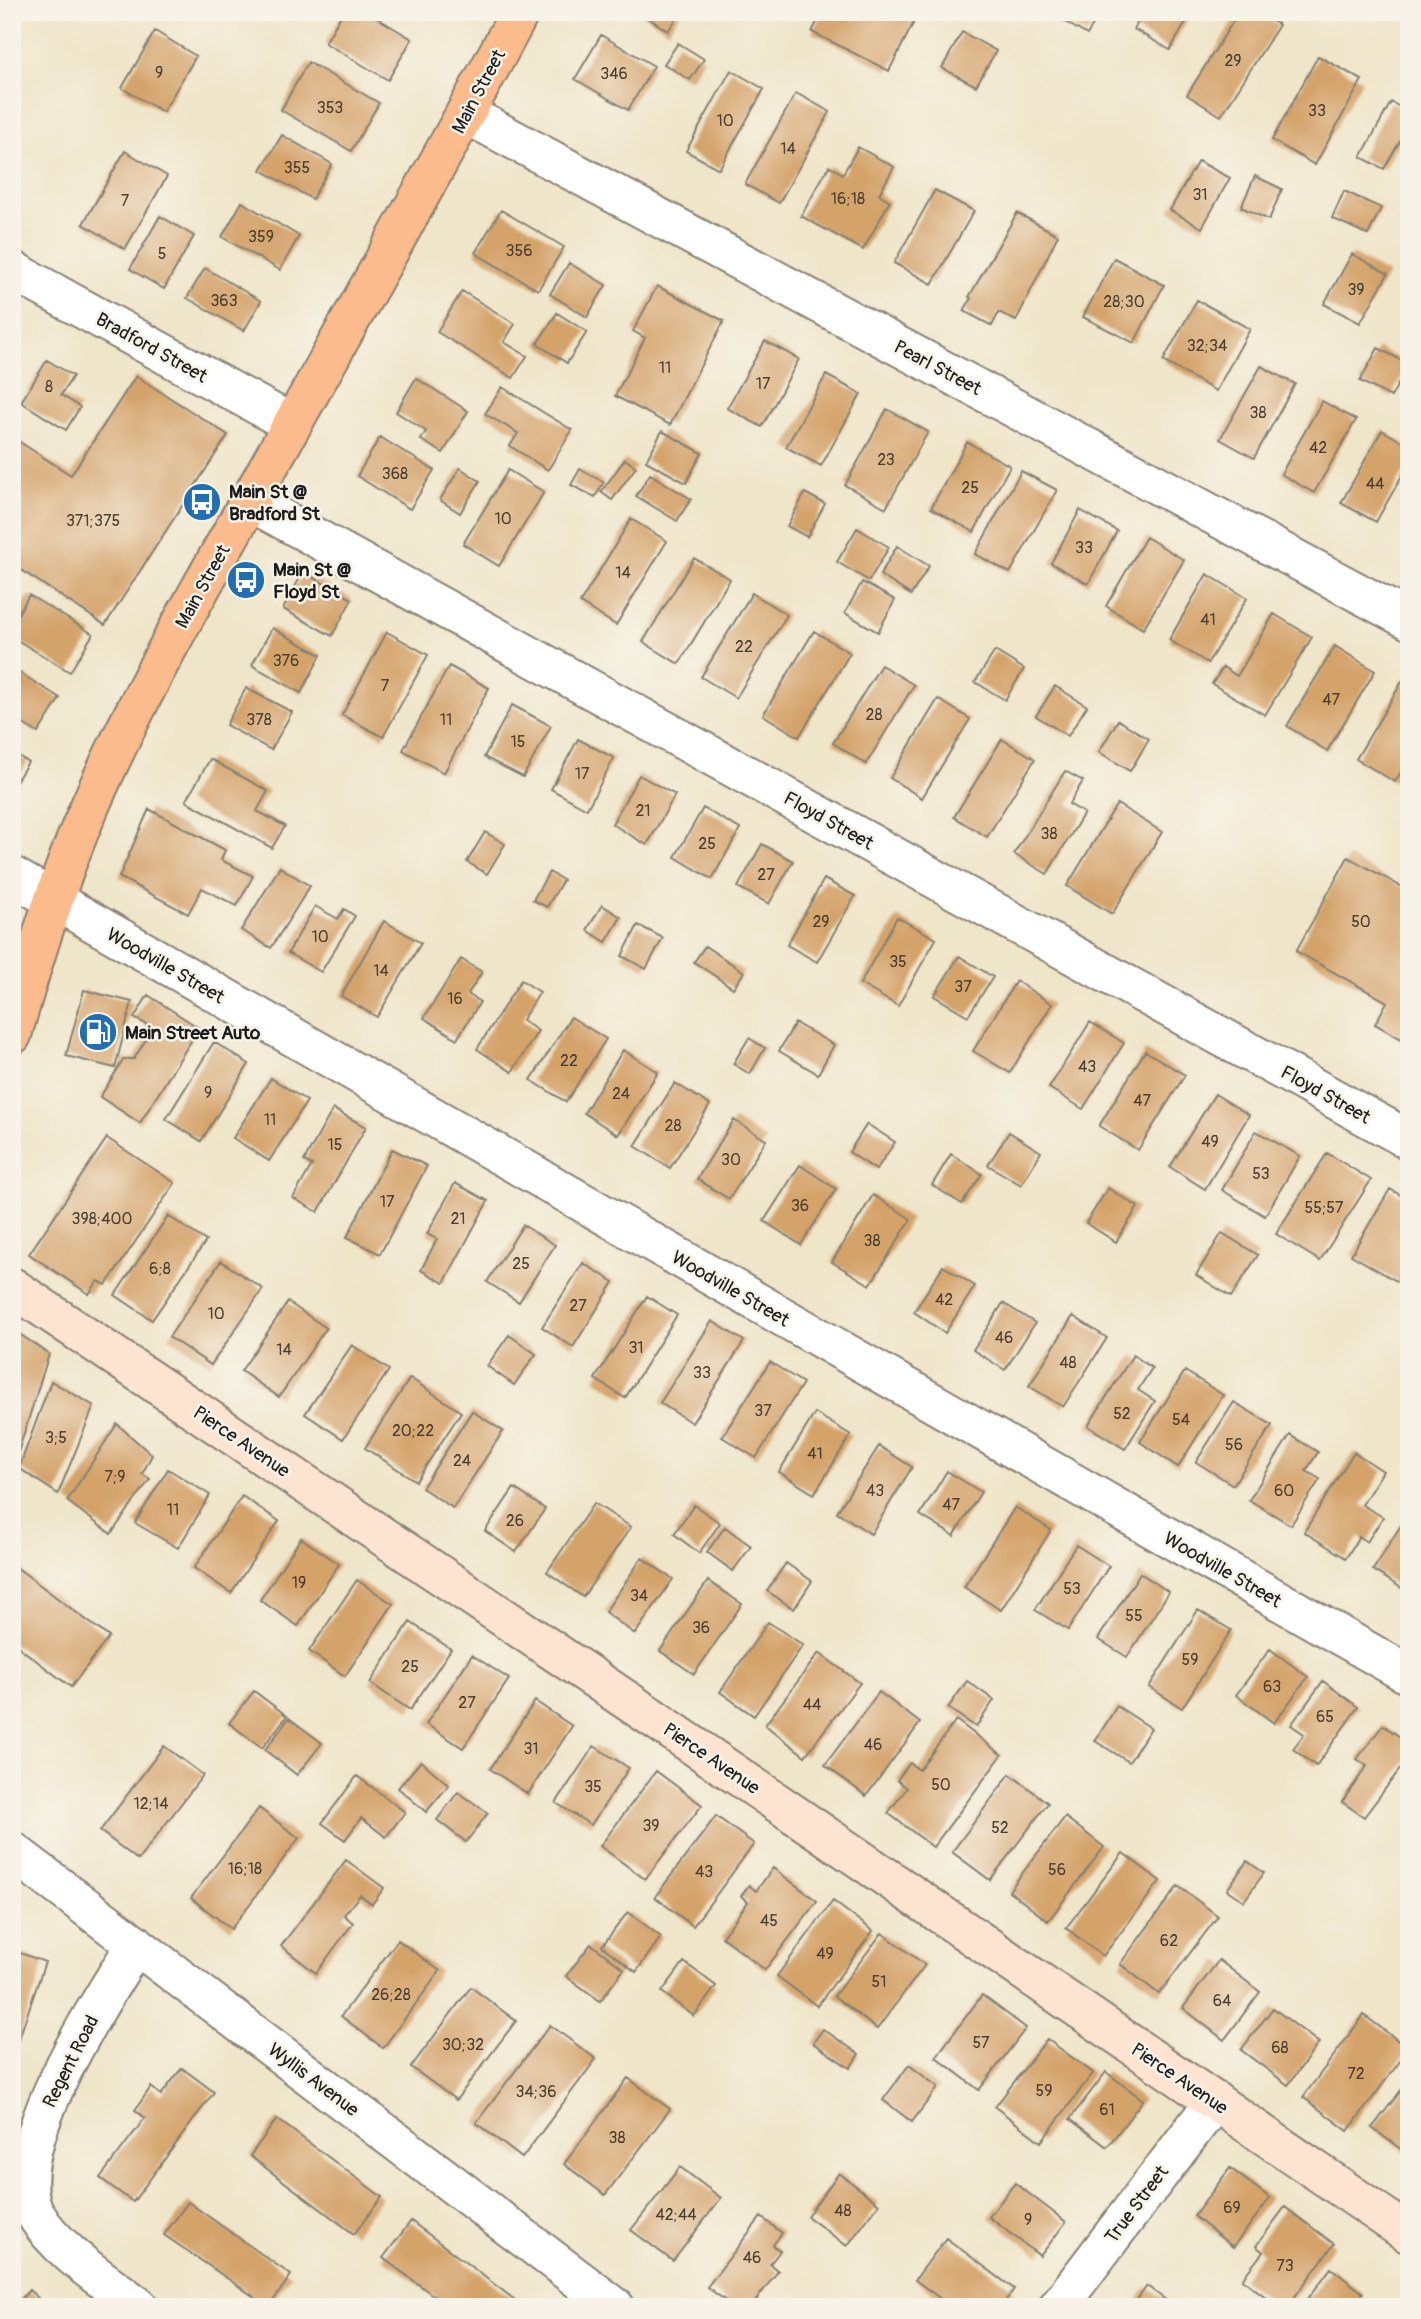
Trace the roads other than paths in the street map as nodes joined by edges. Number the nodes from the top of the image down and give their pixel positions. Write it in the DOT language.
graph roads {
  1 [pos="520,12"];
  2 [pos="466,114"];
  3 [pos="12,270"];
  4 [pos="292,424"];
  5 [pos="249,501"];
  6 [pos="1409,620"];
  7 [pos="12,876"];
  8 [pos="53,901"];
  9 [pos="12,1035"];
  10 [pos="1409,1140"];
  11 [pos="12,1287"];
  12 [pos="1409,1675"];
  13 [pos="12,1851"];
  14 [pos="136,1944"];
  15 [pos="1215,2101"];
  16 [pos="1409,2234"];
  17 [pos="139,2307"];
  18 [pos="615,2307"];
  19 [pos="1058,2307"];
  1 -- 2 [label="main road, Main Street"];
  2 -- 4 [label="main road, Main Street"];
  2 -- 6 [label="street, Pearl Street"];
  3 -- 4 [label="street, Bradford Street"];
  4 -- 5 [label="main road, Main Street"];
  5 -- 8 [label="main road, Main Street"];
  5 -- 10 [label="street, Floyd Street"];
  7 -- 8 [label="street, Woodville Street"];
  8 -- 9 [label="main road, Main Street"];
  8 -- 12 [label="street, Woodville Street"];
  11 -- 15 [label="street, Pierce Avenue"];
  13 -- 14 [label="street, Wyllis Avenue"];
  14 -- 17 [label="street, Regent Road"];
  14 -- 18 [label="street, Wyllis Avenue"];
  15 -- 16 [label="street, Pierce Avenue"];
  15 -- 19 [label="street, True Street"];
}
